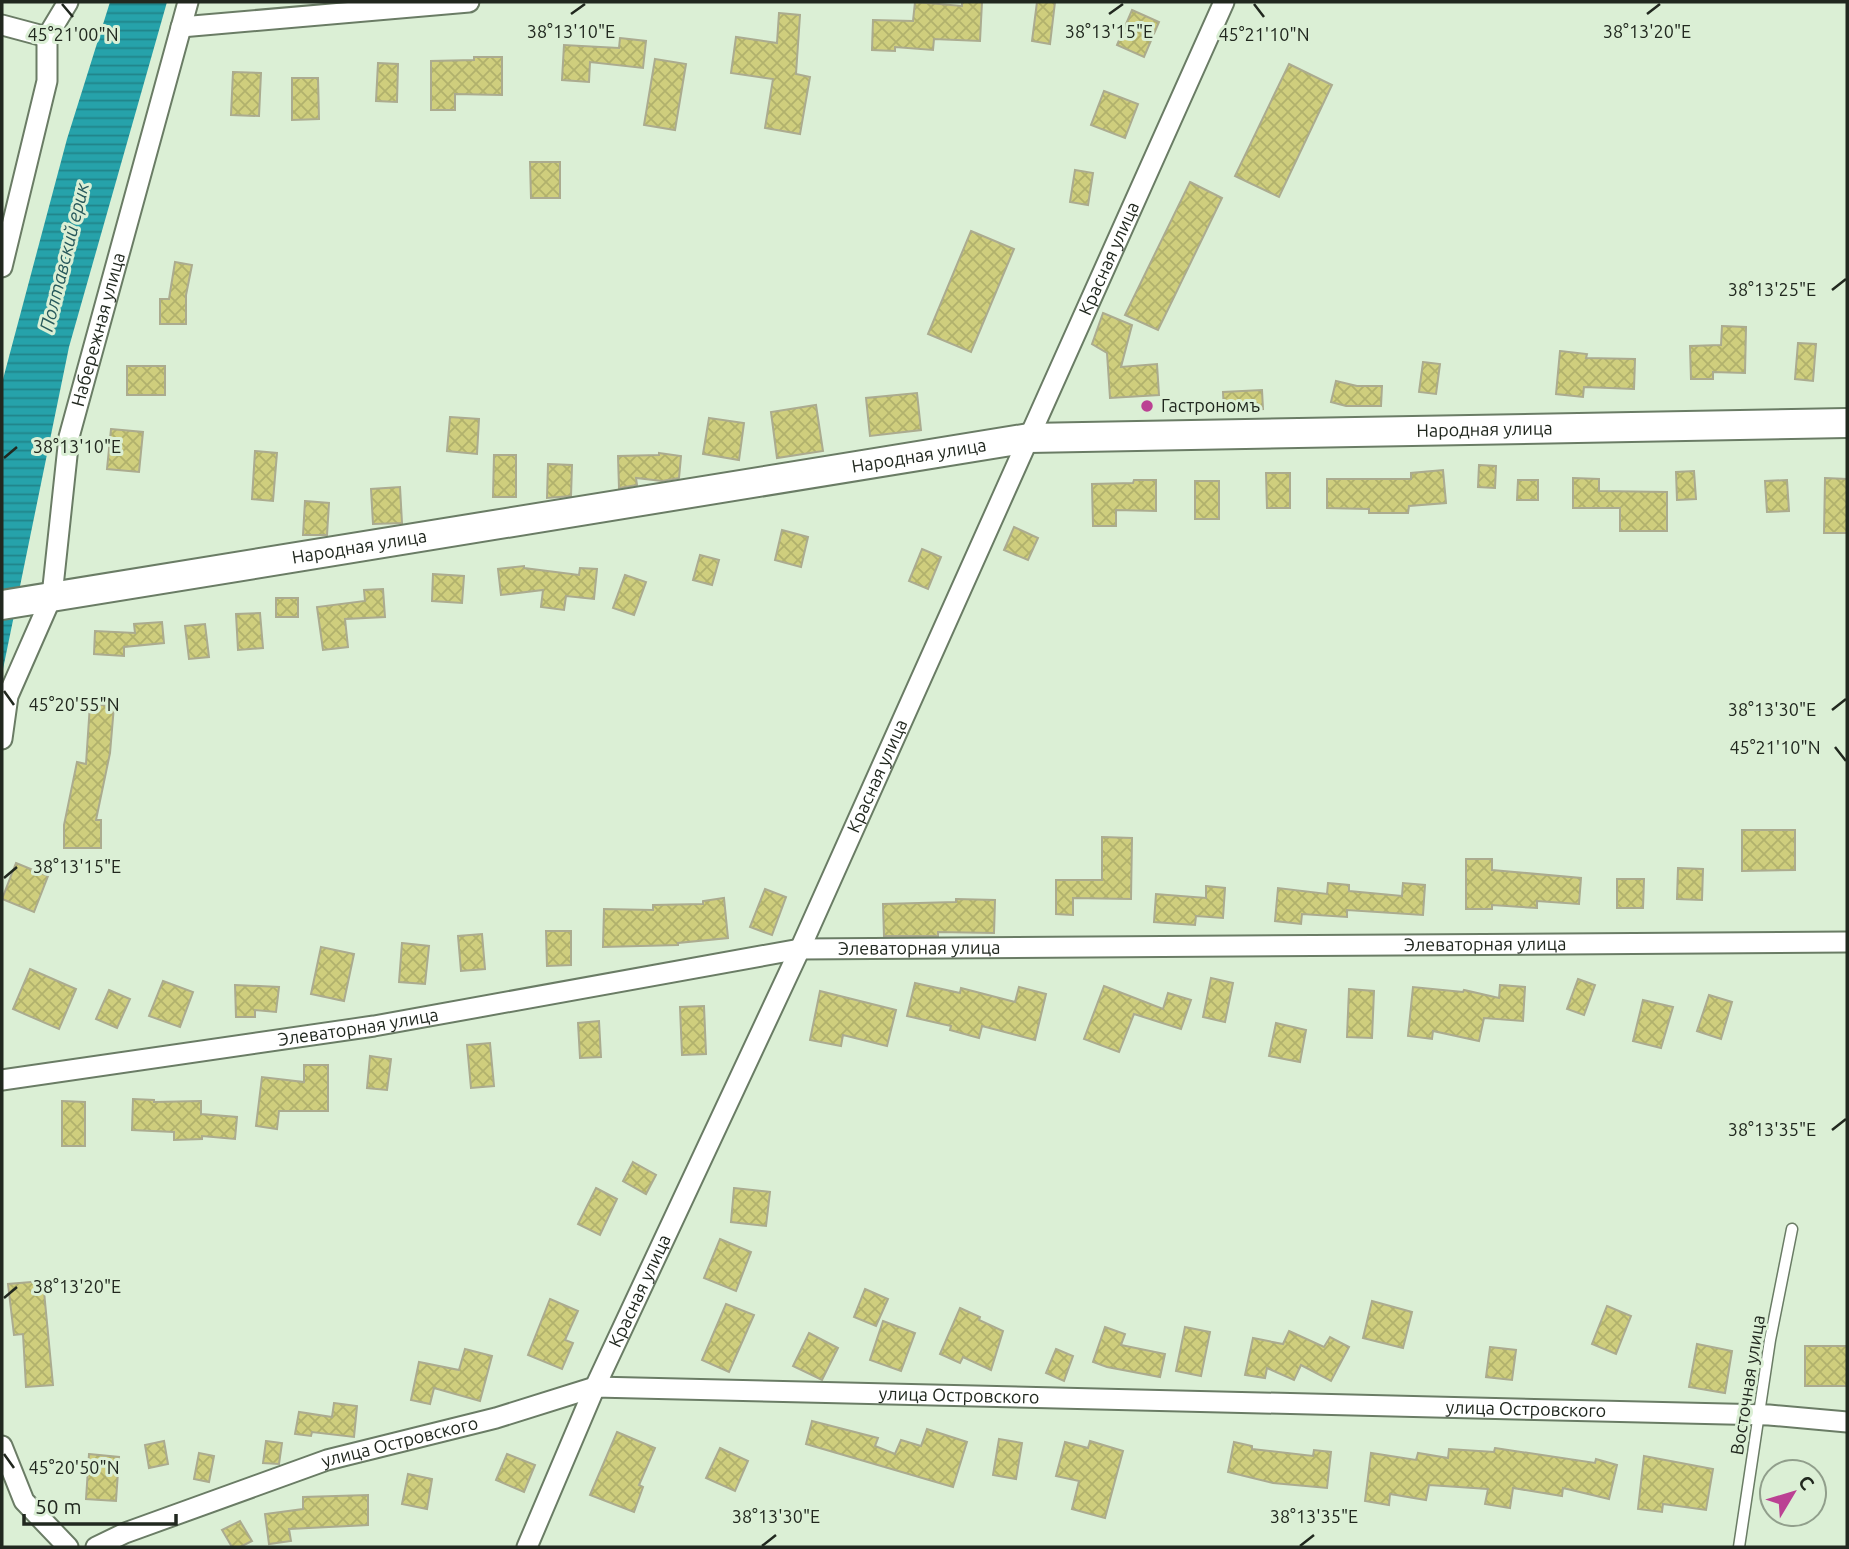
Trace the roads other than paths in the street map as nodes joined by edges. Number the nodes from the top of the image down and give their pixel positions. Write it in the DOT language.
graph roads {
  1 [pos="68,2"];
  2 [pos="188,2"];
  3 [pos="469,2"];
  4 [pos="1224,2"];
  5 [pos="2,25"];
  6 [pos="181,27"];
  7 [pos="47,37"];
  8 [pos="2,267"];
  9 [pos="1847,423"];
  10 [pos="1029,439"];
  11 [pos="52,596"];
  12 [pos="2,605"];
  13 [pos="2,739"];
  14 [pos="1847,942"];
  15 [pos="800,948"];
  16 [pos="2,1080"];
  17 [pos="1792,1229"];
  18 [pos="595,1387"];
  19 [pos="1760,1415"];
  20 [pos="1847,1422"];
  21 [pos="2,1446"];
  22 [pos="130,1540"];
  23 [pos="68,1547"];
  24 [pos="96,1547"];
  25 [pos="527,1547"];
  26 [pos="1740,1547"];
  1 -- 7 [label="street"];
  2 -- 6 [label="street, Набережная улица"];
  3 -- 6 [label="street"];
  4 -- 10 [label="street, Красная улица"];
  5 -- 7 [label="street"];
  6 -- 11 [label="street, Набережная улица"];
  7 -- 8 [label="street"];
  9 -- 10 [label="main road, Народная улица"];
  10 -- 11 [label="main road, Народная улица"];
  10 -- 15 [label="street, Красная улица"];
  11 -- 12 [label="main road, Народная улица"];
  11 -- 13 [label="street, Набережная улица"];
  14 -- 15 [label="street, Элеваторная улица"];
  15 -- 16 [label="street, Элеваторная улица"];
  15 -- 18 [label="street, Красная улица"];
  17 -- 19 [label="lane, Восточная улица"];
  18 -- 19 [label="street, улица Островского"];
  18 -- 22 [label="street, улица Островского"];
  18 -- 25 [label="street, Красная улица"];
  19 -- 20 [label="street, улица Островского"];
  19 -- 26 [label="lane, Восточная улица"];
  21 -- 23 [label="street"];
  22 -- 24 [label="street, улица Островского"];
}
